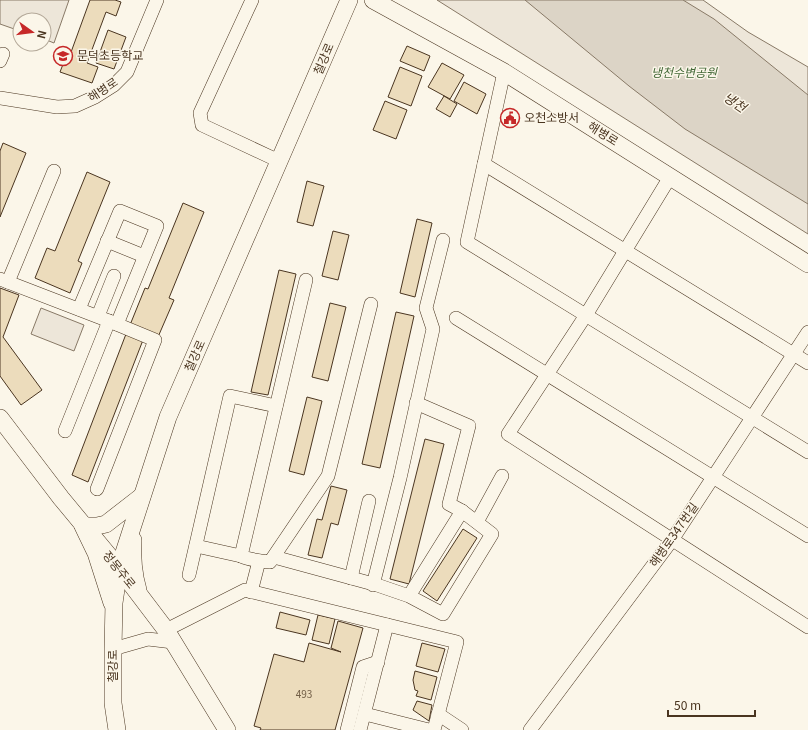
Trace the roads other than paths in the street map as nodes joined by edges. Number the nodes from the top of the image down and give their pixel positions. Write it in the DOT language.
graph roads {
  1 [pos="157,0"];
  2 [pos="252,0"];
  3 [pos="349,0"];
  4 [pos="373,0"];
  5 [pos="504,72"];
  6 [pos="0,98"];
  7 [pos="279,161"];
  8 [pos="484,164"];
  9 [pos="54,171"];
  10 [pos="670,177"];
  11 [pos="443,240"];
  12 [pos="108,241"];
  13 [pos="626,250"];
  14 [pos="144,256"];
  15 [pos="808,264"];
  16 [pos="114,276"];
  17 [pos="4,280"];
  18 [pos="306,280"];
  19 [pos="371,304"];
  20 [pos="79,309"];
  21 [pos="586,315"];
  22 [pos="456,318"];
  23 [pos="108,320"];
  24 [pos="808,332"];
  25 [pos="794,354"];
  26 [pos="808,363"];
  27 [pos="547,375"];
  28 [pos="416,403"];
  29 [pos="276,406"];
  30 [pos="752,417"];
  31 [pos="0,418"];
  32 [pos="66,431"];
  33 [pos="808,452"];
  34 [pos="502,476"];
  35 [pos="714,477"];
  36 [pos="98,490"];
  37 [pos="142,496"];
  38 [pos="369,501"];
  39 [pos="462,511"];
  40 [pos="134,519"];
  41 [pos="477,522"];
  42 [pos="82,526"];
  43 [pos="808,536"];
  44 [pos="672,540"];
  45 [pos="196,546"];
  46 [pos="241,556"];
  47 [pos="274,557"];
  48 [pos="259,561"];
  49 [pos="119,568"];
  50 [pos="189,575"];
  51 [pos="351,578"];
  52 [pos="373,584"];
  53 [pos="251,592"];
  54 [pos="140,596"];
  55 [pos="409,596"];
  56 [pos="114,609"];
  57 [pos="387,625"];
  58 [pos="808,627"];
  59 [pos="169,636"];
  60 [pos="113,649"];
  61 [pos="378,662"];
  62 [pos="364,714"];
  63 [pos="438,714"];
  64 [pos="117,730"];
  65 [pos="227,730"];
  66 [pos="347,730"];
  67 [pos="360,730"];
  68 [pos="429,730"];
  69 [pos="434,730"];
  70 [pos="462,730"];
  71 [pos="530,730"];
  1 -- 6 [label="street, 해병로"];
  2 -- 7 [label="street"];
  3 -- 7 [label="main road, 철강로"];
  4 -- 5 [label="main road, 해병로"];
  5 -- 8 [label="street"];
  5 -- 10 [label="main road, 해병로"];
  7 -- 37 [label="main road, 철강로"];
  8 -- 13 [label="street"];
  8 -- 21 [label="street"];
  9 -- 17 [label="street"];
  10 -- 13 [label="street"];
  10 -- 15 [label="main road, 해병로"];
  11 -- 28 [label="street"];
  12 -- 14 [label="street"];
  12 -- 14 [label="street"];
  12 -- 20 [label="street"];
  13 -- 21 [label="street"];
  13 -- 25 [label="street"];
  14 -- 23 [label="street"];
  16 -- 23 [label="street"];
  17 -- 20 [label="street"];
  18 -- 29 [label="street"];
  19 -- 47 [label="street"];
  20 -- 23 [label="street"];
  21 -- 27 [label="street"];
  21 -- 30 [label="street"];
  22 -- 27 [label="street"];
  23 -- 32 [label="street"];
  23 -- 36 [label="street"];
  24 -- 25 [label="street, 해병로347번길"];
  25 -- 26 [label="street"];
  25 -- 30 [label="street, 해병로347번길"];
  27 -- 35 [label="street"];
  27 -- 44 [label="street"];
  28 -- 39 [label="street"];
  28 -- 52 [label="street"];
  29 -- 45 [label="street"];
  29 -- 46 [label="street"];
  30 -- 33 [label="street"];
  30 -- 35 [label="street, 해병로347번길"];
  31 -- 42 [label="main road, 정몽주로"];
  34 -- 41 [label="street"];
  35 -- 43 [label="street"];
  35 -- 44 [label="street, 해병로347번길"];
  37 -- 40 [label="main road, 철강로"];
  37 -- 42 [label="main road"];
  38 -- 51 [label="street"];
  39 -- 41 [label="street"];
  39 -- 55 [label="street"];
  40 -- 49 [label="main road, 철강로"];
  40 -- 54 [label="main road"];
  41 -- 55 [label="street"];
  42 -- 49 [label="main road, 정몽주로"];
  42 -- 56 [label="main road"];
  44 -- 58 [label="street"];
  44 -- 71 [label="street, 해병로347번길"];
  45 -- 46 [label="street"];
  45 -- 50 [label="street"];
  46 -- 48 [label="street"];
  47 -- 48 [label="street"];
  47 -- 51 [label="street"];
  48 -- 53 [label="street"];
  49 -- 54 [label="main road, 정몽주로"];
  49 -- 56 [label="main road, 철강로"];
  51 -- 52 [label="street"];
  52 -- 55 [label="street"];
  53 -- 57 [label="street"];
  53 -- 59 [label="street"];
  54 -- 56 [label="main road"];
  54 -- 59 [label="main road, 정몽주로"];
  56 -- 60 [label="main road, 철강로"];
  57 -- 61 [label="street"];
  57 -- 63 [label="street"];
  59 -- 60 [label="street"];
  59 -- 65 [label="main road, 정몽주로"];
  60 -- 64 [label="main road, 철강로"];
  61 -- 62 [label="street"];
  61 -- 66 [label="street"];
  62 -- 67 [label="street"];
  62 -- 68 [label="street"];
  63 -- 69 [label="street"];
  63 -- 70 [label="street"];
}
